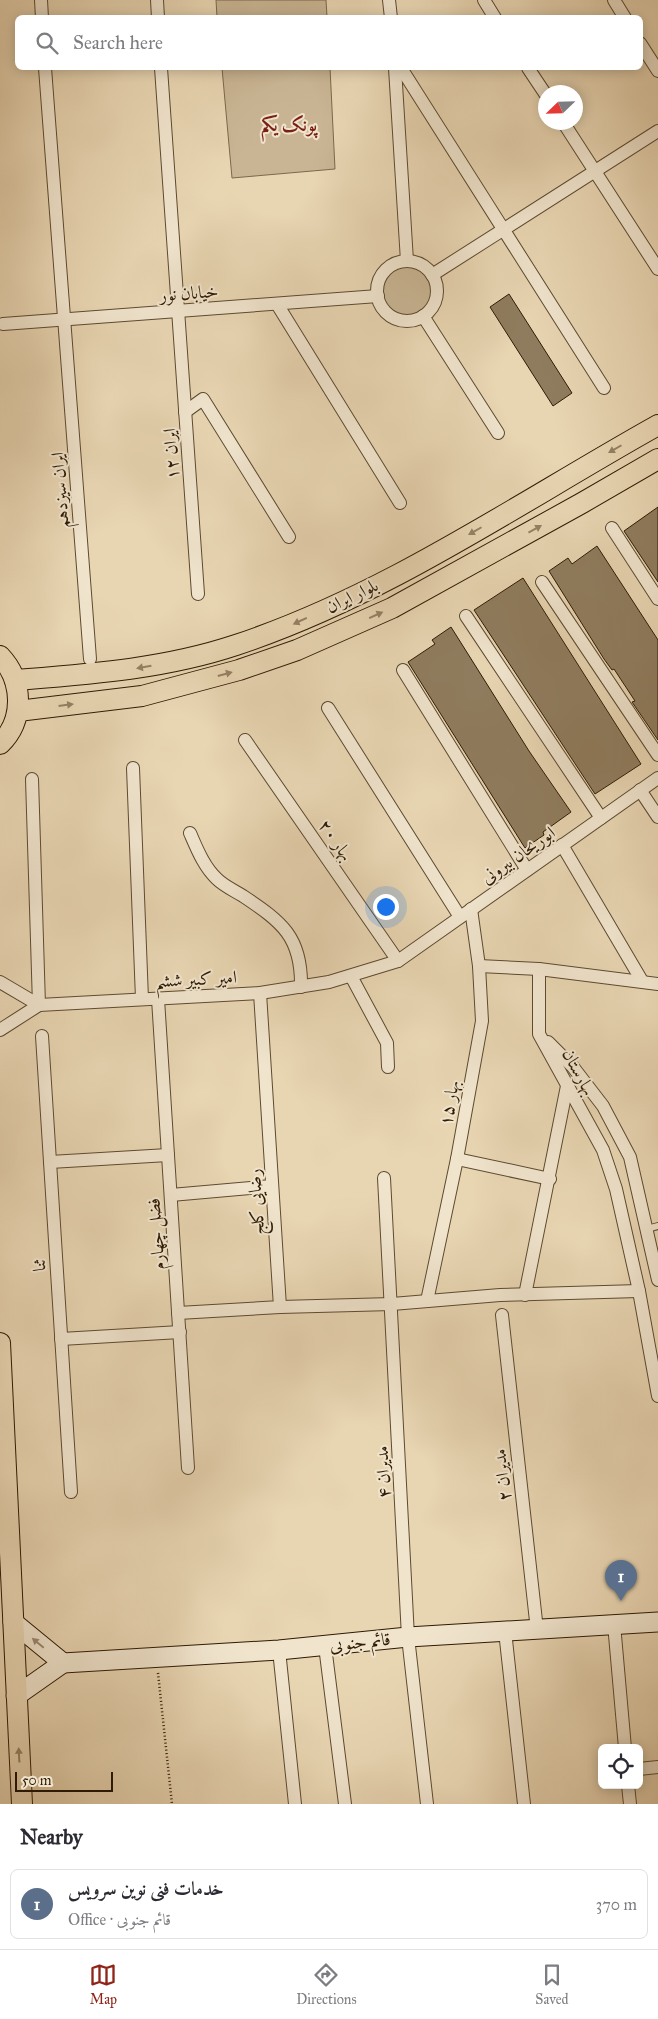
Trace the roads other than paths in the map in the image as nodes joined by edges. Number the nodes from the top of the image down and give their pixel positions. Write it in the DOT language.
graph roads {
  1 [pos="41,0"];
  2 [pos="157,0"];
  3 [pos="389,0"];
  4 [pos="484,0"];
  5 [pos="614,0"];
  6 [pos="42,15"];
  7 [pos="158,15"];
  8 [pos="391,15"];
  9 [pos="493,15"];
  10 [pos="623,15"];
  11 [pos="643,48"];
  12 [pos="46,70"];
  13 [pos="161,70"];
  14 [pos="395,70"];
  15 [pos="401,70"];
  16 [pos="529,70"];
  17 [pos="658,71"];
  18 [pos="539,85"];
  19 [pos="568,130"];
  20 [pos="658,131"];
  21 [pos="595,171"];
  22 [pos="503,229"];
  23 [pos="407,261"];
  24 [pos="658,269"];
  25 [pos="432,275"];
  26 [pos="378,296"];
  27 [pos="277,304"];
  28 [pos="178,311"];
  29 [pos="423,316"];
  30 [pos="64,319"];
  31 [pos="1,324"];
  32 [pos="604,388"];
  33 [pos="185,412"];
  34 [pos="658,425"];
  35 [pos="498,433"];
  36 [pos="658,458"];
  37 [pos="400,503"];
  38 [pos="612,528"];
  39 [pos="289,537"];
  40 [pos="542,582"];
  41 [pos="198,594"];
  42 [pos="658,599"];
  43 [pos="466,616"];
  44 [pos="0,656"];
  45 [pos="90,659"];
  46 [pos="403,670"];
  47 [pos="15,680"];
  48 [pos="328,708"];
  49 [pos="18,711"];
  50 [pos="245,740"];
  51 [pos="0,744"];
  52 [pos="658,755"];
  53 [pos="132,768"];
  54 [pos="658,778"];
  55 [pos="32,779"];
  56 [pos="640,790"];
  57 [pos="658,817"];
  58 [pos="601,818"];
  59 [pos="190,833"];
  60 [pos="562,845"];
  61 [pos="527,870"];
  62 [pos="466,913"];
  63 [pos="398,961"];
  64 [pos="480,966"];
  65 [pos="539,969"];
  66 [pos="351,976"];
  67 [pos="642,980"];
  68 [pos="0,982"];
  69 [pos="658,984"];
  70 [pos="301,987"];
  71 [pos="260,993"];
  72 [pos="158,998"];
  73 [pos="142,1000"];
  74 [pos="39,1005"];
  75 [pos="0,1030"];
  76 [pos="539,1034"];
  77 [pos="42,1036"];
  78 [pos="388,1067"];
  79 [pos="567,1086"];
  80 [pos="168,1155"];
  81 [pos="458,1160"];
  82 [pos="50,1162"];
  83 [pos="384,1178"];
  84 [pos="550,1179"];
  85 [pos="272,1186"];
  86 [pos="171,1195"];
  87 [pos="652,1228"];
  88 [pos="658,1280"];
  89 [pos="639,1291"];
  90 [pos="525,1295"];
  91 [pos="427,1301"];
  92 [pos="392,1304"];
  93 [pos="280,1307"];
  94 [pos="178,1313"];
  95 [pos="502,1315"];
  96 [pos="180,1332"];
  97 [pos="61,1339"];
  98 [pos="0,1343"];
  99 [pos="658,1396"];
  100 [pos="188,1468"];
  101 [pos="71,1492"];
  102 [pos="13,1622"];
  103 [pos="658,1622"];
  104 [pos="614,1624"];
  105 [pos="537,1630"];
  106 [pos="505,1631"];
  107 [pos="408,1638"];
  108 [pos="325,1646"];
  109 [pos="279,1650"];
  110 [pos="63,1663"];
  111 [pos="16,1696"];
  112 [pos="625,1744"];
  113 [pos="658,1767"];
  114 [pos="643,1769"];
  115 [pos="628,1789"];
  116 [pos="22,1804"];
  117 [pos="295,1804"];
  118 [pos="345,1804"];
  119 [pos="427,1804"];
  120 [pos="524,1804"];
  121 [pos="630,1804"];
  1 -- 6 [label="street"];
  2 -- 7 [label="street"];
  3 -- 8 [label="street"];
  4 -- 9 [label="street"];
  5 -- 10 [label="street"];
  11 -- 17 [label="street"];
  12 -- 30 [label="street, ایران سیزدهم"];
  13 -- 28 [label="street, ایران ۱۲"];
  14 -- 23 [label="street"];
  15 -- 22 [label="street"];
  16 -- 18 [label="street"];
  19 -- 21 [label="street"];
  20 -- 21 [label="street"];
  21 -- 22 [label="street"];
  21 -- 24 [label="street"];
  22 -- 25 [label="street"];
  22 -- 32 [label="street"];
  23 -- 25 [label="street"];
  23 -- 26 [label="street"];
  25 -- 29 [label="street"];
  26 -- 27 [label="street, خیابان نور"];
  26 -- 29 [label="street"];
  27 -- 28 [label="street, خیابان نور"];
  27 -- 37 [label="street"];
  28 -- 30 [label="street, خیابان نور"];
  28 -- 33 [label="street, ایران ۱۲"];
  29 -- 35 [label="street"];
  30 -- 31 [label="street, خیابان نور"];
  30 -- 45 [label="street, ایران سیزدهم"];
  33 -- 39 [label="street"];
  33 -- 41 [label="street, ایران ۱۲"];
  34 -- 47 [label="main road, بلوار ایران, one-way"];
  49 -- 36 [label="main road, بلوار ایران, one-way"];
  38 -- 42 [label="street"];
  40 -- 52 [label="street"];
  43 -- 58 [label="street"];
  44 -- 47 [label="main road"];
  46 -- 61 [label="street"];
  47 -- 49 [label="main road"];
  48 -- 62 [label="street"];
  49 -- 51 [label="main road"];
  50 -- 63 [label="street, بهار ۲۰"];
  53 -- 73 [label="street"];
  54 -- 56 [label="street, ابوریحان بیرونی"];
  55 -- 74 [label="street"];
  56 -- 57 [label="street"];
  56 -- 58 [label="street, ابوریحان بیرونی"];
  58 -- 60 [label="street, ابوریحان بیرونی"];
  59 -- 70 [label="street"];
  60 -- 61 [label="street, ابوریحان بیرونی"];
  60 -- 67 [label="street"];
  61 -- 62 [label="street, ابوریحان بیرونی"];
  62 -- 63 [label="street, ابوریحان بیرونی"];
  62 -- 64 [label="street, بهار ۱۵"];
  63 -- 66 [label="street, امیر کبیر ششم"];
  64 -- 65 [label="street"];
  64 -- 81 [label="street, بهار ۱۵"];
  65 -- 67 [label="street"];
  65 -- 76 [label="street"];
  66 -- 70 [label="street, امیر کبیر ششم"];
  66 -- 78 [label="street"];
  67 -- 69 [label="street"];
  68 -- 74 [label="street"];
  70 -- 71 [label="street, امیر کبیر ششم"];
  71 -- 72 [label="street, امیر کبیر ششم"];
  71 -- 85 [label="street, رضایی کلج"];
  72 -- 73 [label="street, امیر کبیر ششم"];
  72 -- 80 [label="street, فضل چهارم"];
  73 -- 74 [label="street, امیر کبیر ششم"];
  74 -- 75 [label="street, امیر کبیر ششم"];
  76 -- 79 [label="street, بهارستان"];
  76 -- 87 [label="street, بهارستان"];
  77 -- 82 [label="street, ثنا"];
  79 -- 84 [label="street"];
  79 -- 89 [label="street, بهارستان"];
  80 -- 82 [label="street"];
  80 -- 86 [label="street, فضل چهارم"];
  81 -- 84 [label="street"];
  81 -- 91 [label="street, بهار ۱۵"];
  82 -- 97 [label="street, ثنا"];
  83 -- 92 [label="street, مدیران ۴"];
  84 -- 90 [label="street"];
  85 -- 86 [label="street"];
  85 -- 93 [label="street, رضایی کلج"];
  86 -- 94 [label="street, فضل چهارم"];
  87 -- 88 [label="street, بهارستان"];
  89 -- 90 [label="street"];
  89 -- 99 [label="street, بهارستان"];
  90 -- 91 [label="street"];
  91 -- 92 [label="street"];
  92 -- 93 [label="street"];
  92 -- 107 [label="street, مدیران ۴"];
  93 -- 94 [label="street"];
  94 -- 96 [label="street, فضل چهارم"];
  95 -- 105 [label="street, مدیران ۲"];
  96 -- 97 [label="street"];
  96 -- 100 [label="street, فضل چهارم"];
  97 -- 101 [label="street, ثنا"];
  98 -- 102 [label="main road"];
  110 -- 102 [label="street, one-way"];
  102 -- 111 [label="main road"];
  103 -- 104 [label="street, قائم جنوبی"];
  104 -- 105 [label="street, قائم جنوبی"];
  104 -- 112 [label="street"];
  105 -- 106 [label="street, قائم جنوبی"];
  106 -- 107 [label="street, قائم جنوبی"];
  106 -- 120 [label="street"];
  107 -- 108 [label="street, قائم جنوبی"];
  107 -- 119 [label="street, مدیران ۴"];
  108 -- 109 [label="street, قائم جنوبی"];
  108 -- 118 [label="street"];
  109 -- 110 [label="street, قائم جنوبی"];
  109 -- 117 [label="street"];
  110 -- 111 [label="street"];
  116 -- 111 [label="main road, one-way"];
  113 -- 114 [label="street"];
  115 -- 121 [label="street"];
}
